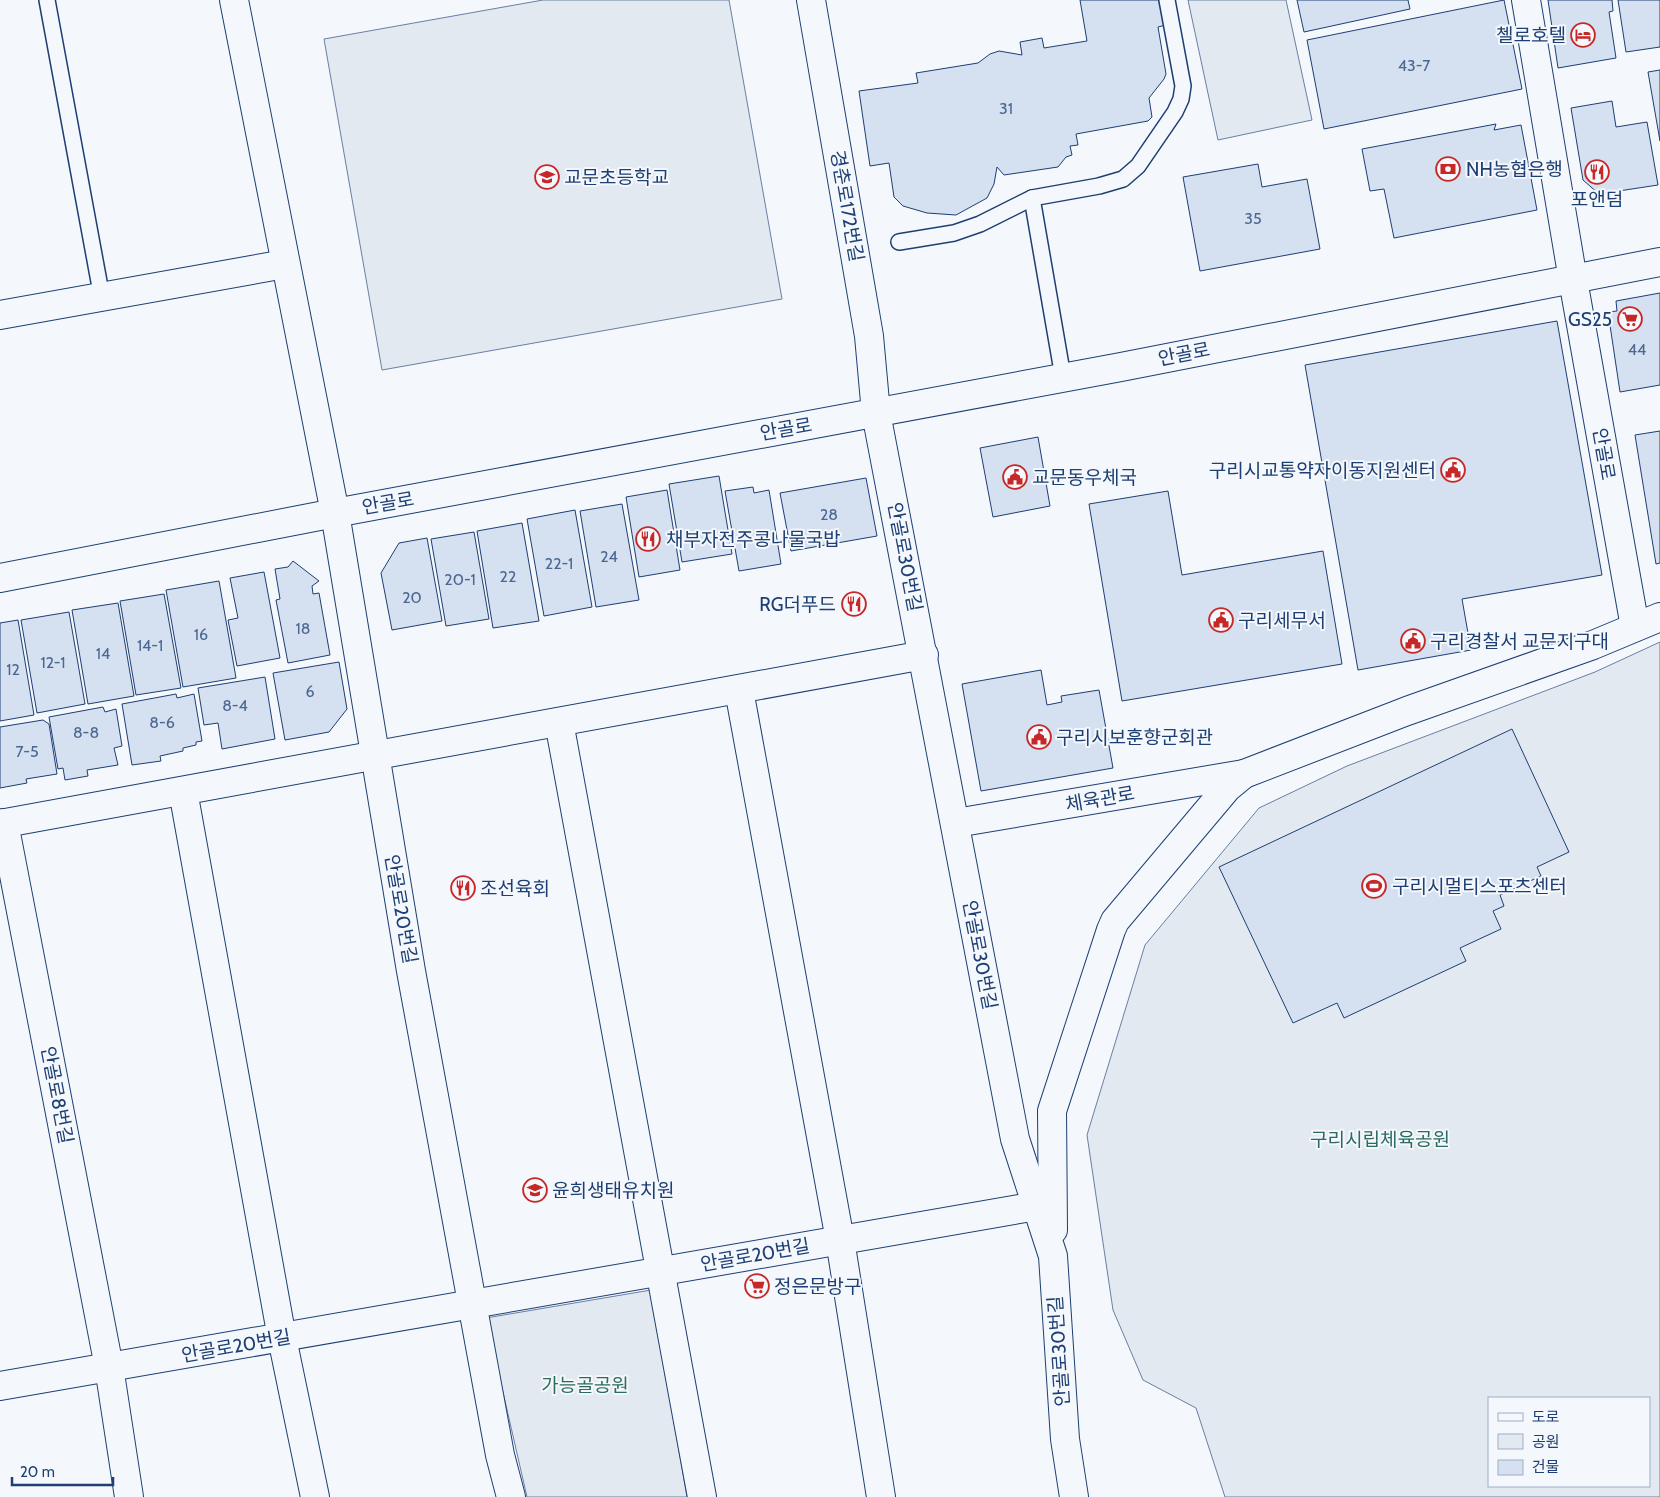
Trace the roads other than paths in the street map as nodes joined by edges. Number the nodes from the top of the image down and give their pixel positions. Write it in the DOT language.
graph roads {
  1 [pos="47,0"];
  2 [pos="234,0"];
  3 [pos="811,0"];
  4 [pos="1168,0"];
  5 [pos="1526,0"];
  6 [pos="1032,198"];
  7 [pos="899,242"];
  8 [pos="1660,262"];
  9 [pos="285,264"];
  10 [pos="1573,280"];
  11 [pos="102,298"];
  12 [pos="0,315"];
  13 [pos="1063,377"];
  14 [pos="876,413"];
  15 [pos="335,513"];
  16 [pos="0,578"];
  17 [pos="1660,617"];
  18 [pos="1635,628"];
  19 [pos="924,655"];
  20 [pos="738,690"];
  21 [pos="559,722"];
  22 [pos="374,756"];
  23 [pos="1244,774"];
  24 [pos="183,791"];
  25 [pos="956,823"];
  26 [pos="2,824"];
  27 [pos="1037,1206"];
  28 [pos="840,1240"];
  29 [pos="1053,1256"];
  30 [pos="660,1272"];
  31 [pos="472,1305"];
  32 [pos="282,1338"];
  33 [pos="109,1367"];
  34 [pos="0,1386"];
  35 [pos="129,1497"];
  36 [pos="315,1497"];
  37 [pos="511,1497"];
  38 [pos="702,1497"];
  39 [pos="881,1497"];
  40 [pos="1074,1497"];
  1 -- 11 [label="lane"];
  2 -- 9 [label="street, 안골로20번길"];
  3 -- 14 [label="street, 경춘로172번길"];
  4 -- 6 [label="lane"];
  5 -- 10 [label="street"];
  6 -- 7 [label="lane"];
  6 -- 13 [label="lane"];
  8 -- 10 [label="street, 안골로"];
  9 -- 11 [label="street"];
  9 -- 15 [label="street, 안골로20번길"];
  10 -- 13 [label="street, 안골로"];
  10 -- 18 [label="street, 안골로"];
  11 -- 12 [label="street"];
  13 -- 14 [label="street, 안골로"];
  14 -- 15 [label="street, 안골로"];
  14 -- 19 [label="street, 안골로30번길"];
  15 -- 16 [label="street, 안골로"];
  15 -- 22 [label="street, 안골로20번길"];
  17 -- 18 [label="street"];
  18 -- 23 [label="street"];
  19 -- 20 [label="street"];
  19 -- 25 [label="street, 안골로30번길"];
  20 -- 21 [label="street"];
  20 -- 28 [label="street"];
  21 -- 22 [label="street"];
  21 -- 30 [label="street"];
  22 -- 24 [label="street"];
  22 -- 31 [label="street, 안골로20번길"];
  23 -- 25 [label="street, 체육관로"];
  23 -- 29 [label="street"];
  24 -- 26 [label="street"];
  24 -- 32 [label="street"];
  25 -- 27 [label="street, 안골로30번길"];
  26 -- 33 [label="street, 안골로8번길"];
  27 -- 28 [label="street, 안골로20번길"];
  27 -- 29 [label="street, 안골로30번길"];
  28 -- 30 [label="street, 안골로20번길"];
  28 -- 39 [label="street"];
  29 -- 40 [label="street, 안골로30번길"];
  30 -- 31 [label="street, 안골로20번길"];
  30 -- 38 [label="street"];
  31 -- 32 [label="street, 안골로20번길"];
  31 -- 37 [label="street, 안골로20번길"];
  32 -- 33 [label="street, 안골로20번길"];
  32 -- 36 [label="street"];
  33 -- 34 [label="street, 안골로20번길"];
  33 -- 35 [label="street, 안골로8번길"];
}
